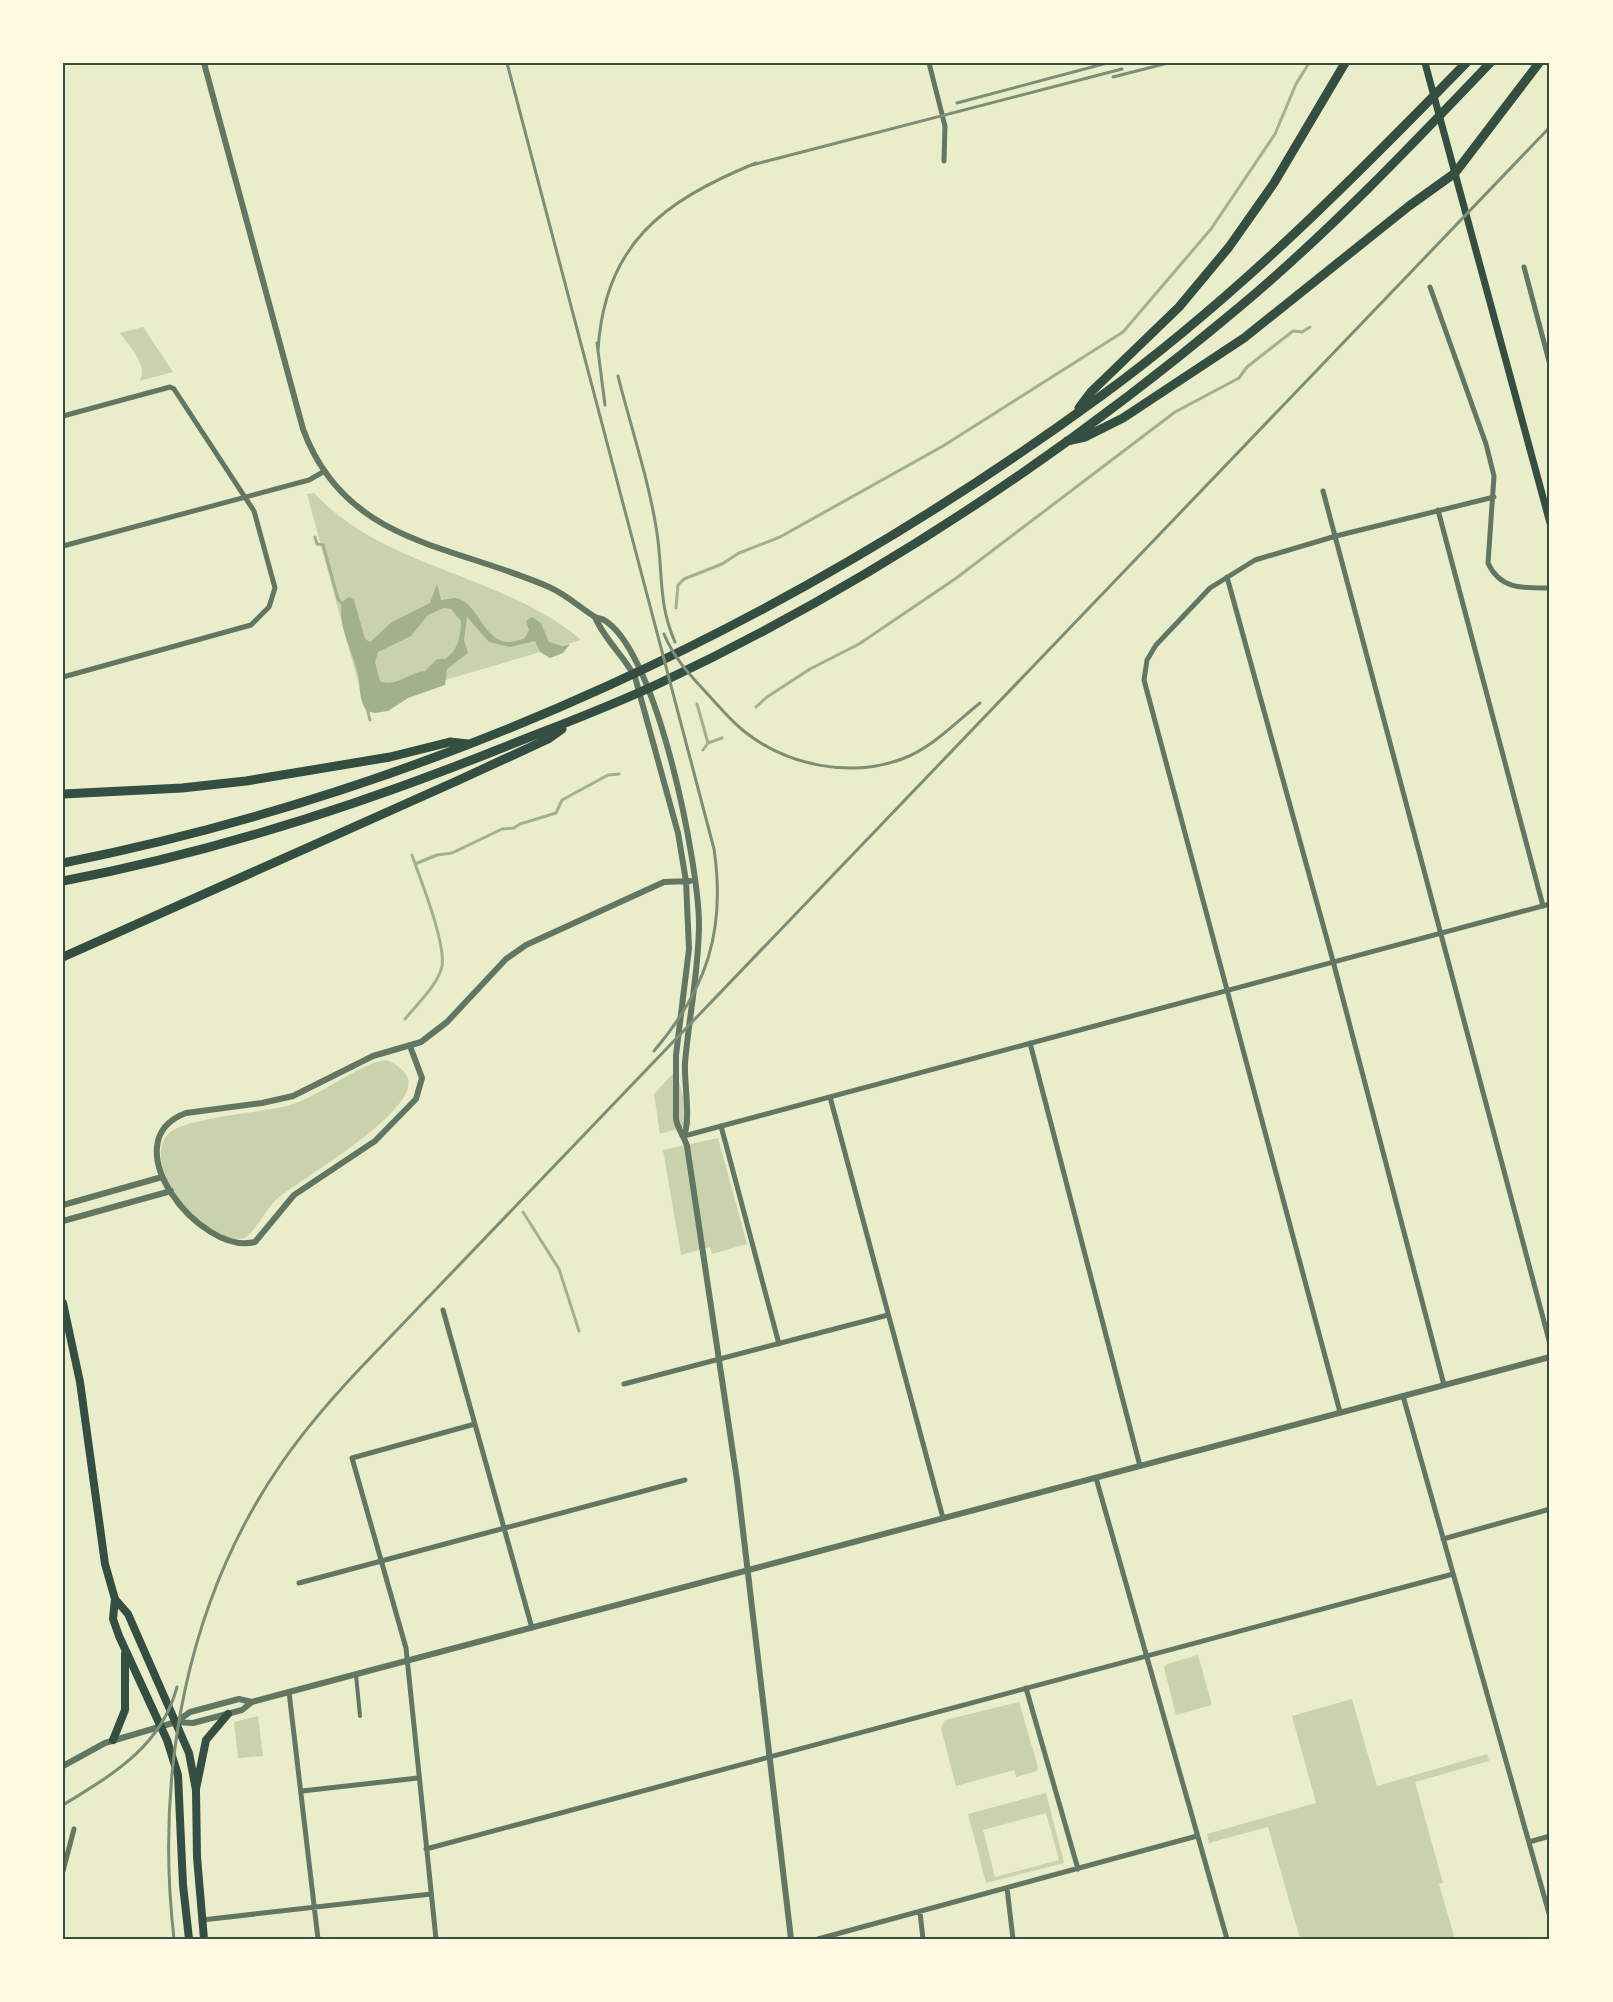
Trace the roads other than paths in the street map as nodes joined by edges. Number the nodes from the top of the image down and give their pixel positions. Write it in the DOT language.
graph roads {
  1 [pos="204,63"];
  2 [pos="929,63"];
  3 [pos="1345,63"];
  4 [pos="1425,63"];
  5 [pos="1466,63"];
  6 [pos="1490,63"];
  7 [pos="1539,63"];
  8 [pos="944,161"];
  9 [pos="1455,173"];
  10 [pos="1524,267"];
  11 [pos="1430,287"];
  12 [pos="1550,365"];
  13 [pos="1077,411"];
  14 [pos="63,416"];
  15 [pos="1063,442"];
  16 [pos="323,472"];
  17 [pos="1323,491"];
  18 [pos="1494,497"];
  19 [pos="245,498"];
  20 [pos="1438,510"];
  21 [pos="1550,523"];
  22 [pos="1336,536"];
  23 [pos="63,546"];
  24 [pos="1227,577"];
  25 [pos="1550,588"];
  26 [pos="596,617"];
  27 [pos="63,677"];
  28 [pos="570,723"];
  29 [pos="470,744"];
  30 [pos="63,794"];
  31 [pos="63,863"];
  32 [pos="63,881"];
  33 [pos="686,881"];
  34 [pos="696,881"];
  35 [pos="1550,904"];
  36 [pos="1543,906"];
  37 [pos="1440,932"];
  38 [pos="63,957"];
  39 [pos="1333,961"];
  40 [pos="1227,988"];
  41 [pos="1030,1043"];
  42 [pos="410,1047"];
  43 [pos="830,1097"];
  44 [pos="721,1126"];
  45 [pos="684,1136"];
  46 [pos="162,1178"];
  47 [pos="171,1191"];
  48 [pos="63,1205"];
  49 [pos="63,1221"];
  50 [pos="63,1303"];
  51 [pos="443,1310"];
  52 [pos="888,1315"];
  53 [pos="779,1344"];
  54 [pos="1550,1344"];
  55 [pos="1550,1357"];
  56 [pos="719,1360"];
  57 [pos="624,1384"];
  58 [pos="1444,1385"];
  59 [pos="1403,1396"];
  60 [pos="1340,1413"];
  61 [pos="475,1424"];
  62 [pos="1140,1466"];
  63 [pos="1096,1478"];
  64 [pos="685,1480"];
  65 [pos="1550,1509"];
  66 [pos="943,1518"];
  67 [pos="505,1526"];
  68 [pos="1443,1539"];
  69 [pos="381,1560"];
  70 [pos="748,1570"];
  71 [pos="1453,1574"];
  72 [pos="299,1583"];
  73 [pos="115,1599"];
  74 [pos="532,1628"];
  75 [pos="125,1653"];
  76 [pos="1147,1657"];
  77 [pos="406,1662"];
  78 [pos="356,1675"];
  79 [pos="1026,1688"];
  80 [pos="289,1692"];
  81 [pos="252,1702"];
  82 [pos="228,1714"];
  83 [pos="360,1716"];
  84 [pos="176,1722"];
  85 [pos="160,1727"];
  86 [pos="113,1740"];
  87 [pos="769,1758"];
  88 [pos="63,1766"];
  89 [pos="418,1778"];
  90 [pos="196,1790"];
  91 [pos="302,1791"];
  92 [pos="74,1829"];
  93 [pos="1197,1836"];
  94 [pos="1550,1836"];
  95 [pos="1529,1842"];
  96 [pos="426,1849"];
  97 [pos="1078,1869"];
  98 [pos="63,1871"];
  99 [pos="1007,1888"];
  100 [pos="431,1894"];
  101 [pos="315,1907"];
  102 [pos="920,1912"];
  103 [pos="1550,1917"];
  104 [pos="202,1920"];
  105 [pos="189,1939"];
  106 [pos="204,1939"];
  107 [pos="318,1939"];
  108 [pos="436,1939"];
  109 [pos="791,1939"];
  110 [pos="818,1939"];
  111 [pos="923,1939"];
  112 [pos="1013,1939"];
  113 [pos="1227,1939"];
  1 -- 16 [label="street"];
  2 -- 8 [label="street"];
  3 -- 13 [label="highway"];
  4 -- 9 [label="main road"];
  5 -- 13 [label="highway"];
  6 -- 15 [label="highway"];
  7 -- 9 [label="highway"];
  9 -- 15 [label="highway"];
  9 -- 21 [label="main road"];
  10 -- 12 [label="street"];
  11 -- 18 [label="street"];
  13 -- 29 [label="highway"];
  14 -- 19 [label="street"];
  15 -- 28 [label="highway"];
  16 -- 19 [label="street"];
  16 -- 26 [label="street"];
  17 -- 22 [label="street"];
  18 -- 20 [label="street"];
  18 -- 25 [label="street"];
  19 -- 23 [label="street"];
  19 -- 27 [label="street"];
  20 -- 22 [label="street"];
  20 -- 36 [label="street"];
  22 -- 24 [label="street"];
  22 -- 37 [label="street"];
  24 -- 39 [label="street"];
  24 -- 40 [label="street"];
  26 -- 33 [label="street"];
  26 -- 34 [label="street"];
  28 -- 32 [label="highway"];
  28 -- 38 [label="highway"];
  29 -- 30 [label="highway"];
  29 -- 31 [label="highway"];
  33 -- 34 [label="street"];
  33 -- 42 [label="street"];
  33 -- 45 [label="street"];
  34 -- 45 [label="street"];
  35 -- 36 [label="street"];
  36 -- 37 [label="street"];
  37 -- 39 [label="street"];
  37 -- 54 [label="street"];
  39 -- 40 [label="street"];
  39 -- 58 [label="street"];
  40 -- 41 [label="street"];
  40 -- 60 [label="street"];
  41 -- 43 [label="street"];
  41 -- 62 [label="street"];
  42 -- 46 [label="street"];
  42 -- 47 [label="street"];
  43 -- 44 [label="street"];
  43 -- 52 [label="street"];
  44 -- 45 [label="street"];
  44 -- 53 [label="street"];
  45 -- 56 [label="street"];
  46 -- 47 [label="street"];
  46 -- 48 [label="street"];
  47 -- 49 [label="street"];
  50 -- 73 [label="main road"];
  51 -- 61 [label="street"];
  52 -- 53 [label="street"];
  52 -- 66 [label="street"];
  53 -- 56 [label="street"];
  55 -- 58 [label="street"];
  56 -- 57 [label="street"];
  56 -- 70 [label="street"];
  58 -- 59 [label="street"];
  59 -- 60 [label="street"];
  59 -- 68 [label="street"];
  60 -- 62 [label="street"];
  61 -- 67 [label="street"];
  61 -- 69 [label="street"];
  62 -- 63 [label="street"];
  63 -- 66 [label="street"];
  63 -- 76 [label="street"];
  64 -- 67 [label="street"];
  65 -- 68 [label="street"];
  66 -- 70 [label="street"];
  67 -- 69 [label="street"];
  67 -- 74 [label="street"];
  68 -- 71 [label="street"];
  69 -- 72 [label="street"];
  69 -- 77 [label="street"];
  70 -- 74 [label="street"];
  70 -- 87 [label="street"];
  71 -- 76 [label="street"];
  71 -- 95 [label="street"];
  73 -- 75 [label="main road"];
  73 -- 84 [label="main road"];
  74 -- 77 [label="street"];
  75 -- 85 [label="main road"];
  75 -- 86 [label="main road"];
  76 -- 79 [label="street"];
  76 -- 93 [label="street"];
  77 -- 78 [label="street"];
  77 -- 89 [label="street"];
  78 -- 80 [label="street"];
  78 -- 83 [label="street"];
  79 -- 87 [label="street"];
  79 -- 97 [label="street"];
  80 -- 81 [label="street"];
  80 -- 91 [label="street"];
  81 -- 82 [label="street"];
  81 -- 84 [label="street"];
  82 -- 84 [label="street"];
  82 -- 90 [label="main road"];
  84 -- 85 [label="street"];
  84 -- 90 [label="main road"];
  85 -- 86 [label="street"];
  85 -- 105 [label="main road"];
  86 -- 88 [label="street"];
  87 -- 96 [label="street"];
  87 -- 109 [label="street"];
  89 -- 91 [label="street"];
  89 -- 96 [label="street"];
  90 -- 104 [label="main road"];
  91 -- 101 [label="street"];
  92 -- 98 [label="street"];
  93 -- 97 [label="street"];
  93 -- 113 [label="street"];
  94 -- 95 [label="street"];
  95 -- 103 [label="street"];
  96 -- 100 [label="street"];
  97 -- 99 [label="street"];
  99 -- 102 [label="street"];
  99 -- 112 [label="street"];
  100 -- 101 [label="street"];
  100 -- 108 [label="street"];
  101 -- 104 [label="street"];
  101 -- 107 [label="street"];
  102 -- 110 [label="street"];
  102 -- 111 [label="street"];
  104 -- 106 [label="main road"];
}
